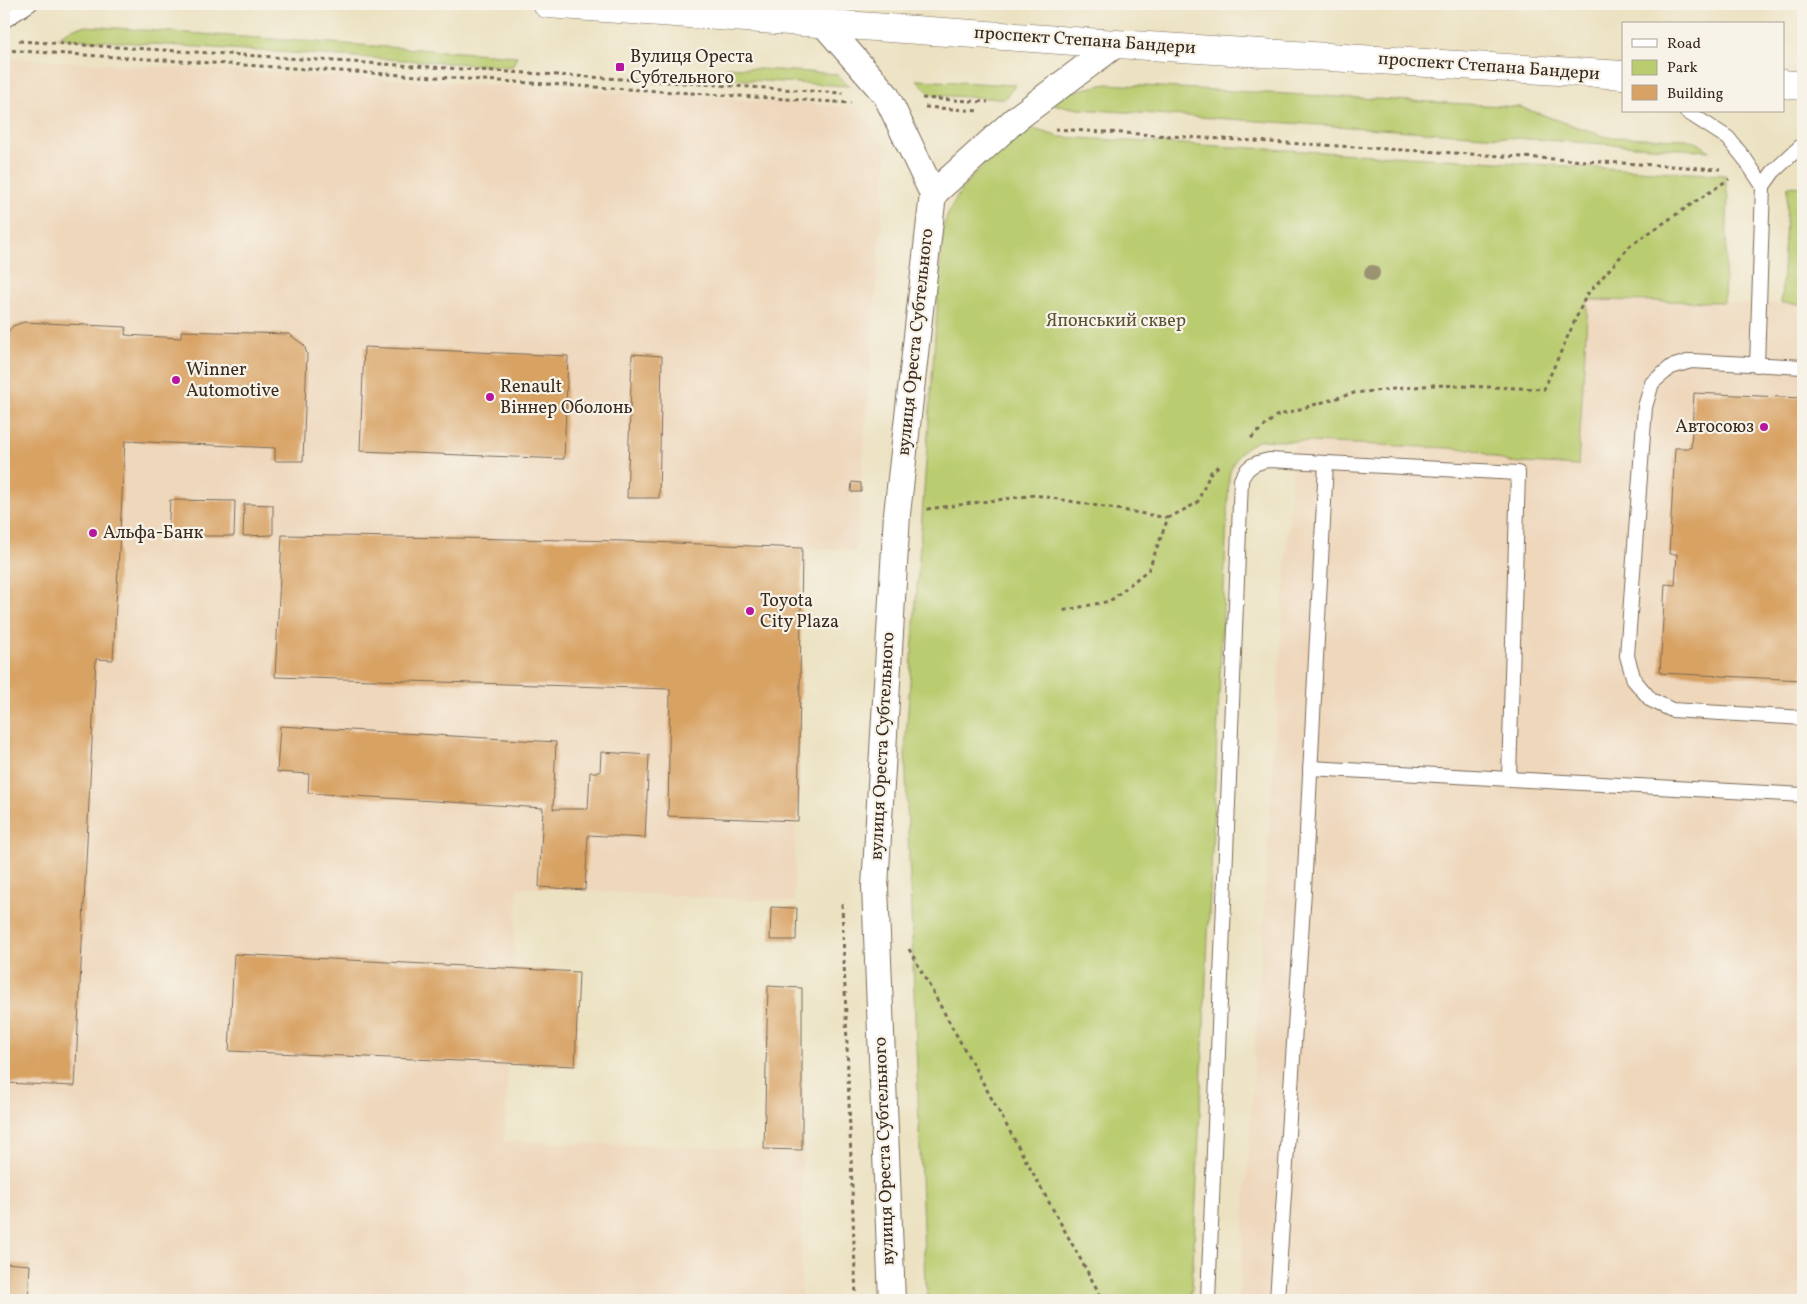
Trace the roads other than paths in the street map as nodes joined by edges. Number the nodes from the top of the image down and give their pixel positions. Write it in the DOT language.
graph roads {
  1 [pos="30,4"];
  2 [pos="547,4"];
  3 [pos="4,21"];
  4 [pos="823,23"];
  5 [pos="1116,44"];
  6 [pos="1617,78"];
  7 [pos="1784,84"];
  8 [pos="1803,86"];
  9 [pos="1688,112"];
  10 [pos="1803,144"];
  11 [pos="1763,186"];
  12 [pos="933,194"];
  13 [pos="1757,364"];
  14 [pos="1803,367"];
  15 [pos="1326,463"];
  16 [pos="1803,718"];
  17 [pos="1310,768"];
  18 [pos="1509,777"];
  19 [pos="1803,795"];
  20 [pos="892,1300"];
  21 [pos="1208,1300"];
  22 [pos="1277,1300"];
  1 -- 3 [label="lane"];
  2 -- 4 [label="main road, проспект Степана Бандери"];
  4 -- 5 [label="main road, проспект Степана Бандери"];
  4 -- 12 [label="street"];
  5 -- 6 [label="main road, проспект Степана Бандери"];
  5 -- 12 [label="street"];
  7 -- 8 [label="main road"];
  9 -- 11 [label="lane"];
  10 -- 11 [label="lane"];
  11 -- 13 [label="lane"];
  12 -- 20 [label="street, вулиця Ореста Субтельного"];
  13 -- 14 [label="lane"];
  13 -- 16 [label="lane"];
  15 -- 17 [label="lane"];
  15 -- 18 [label="lane"];
  15 -- 21 [label="lane"];
  17 -- 18 [label="lane"];
  17 -- 22 [label="lane"];
  18 -- 19 [label="lane"];
}
